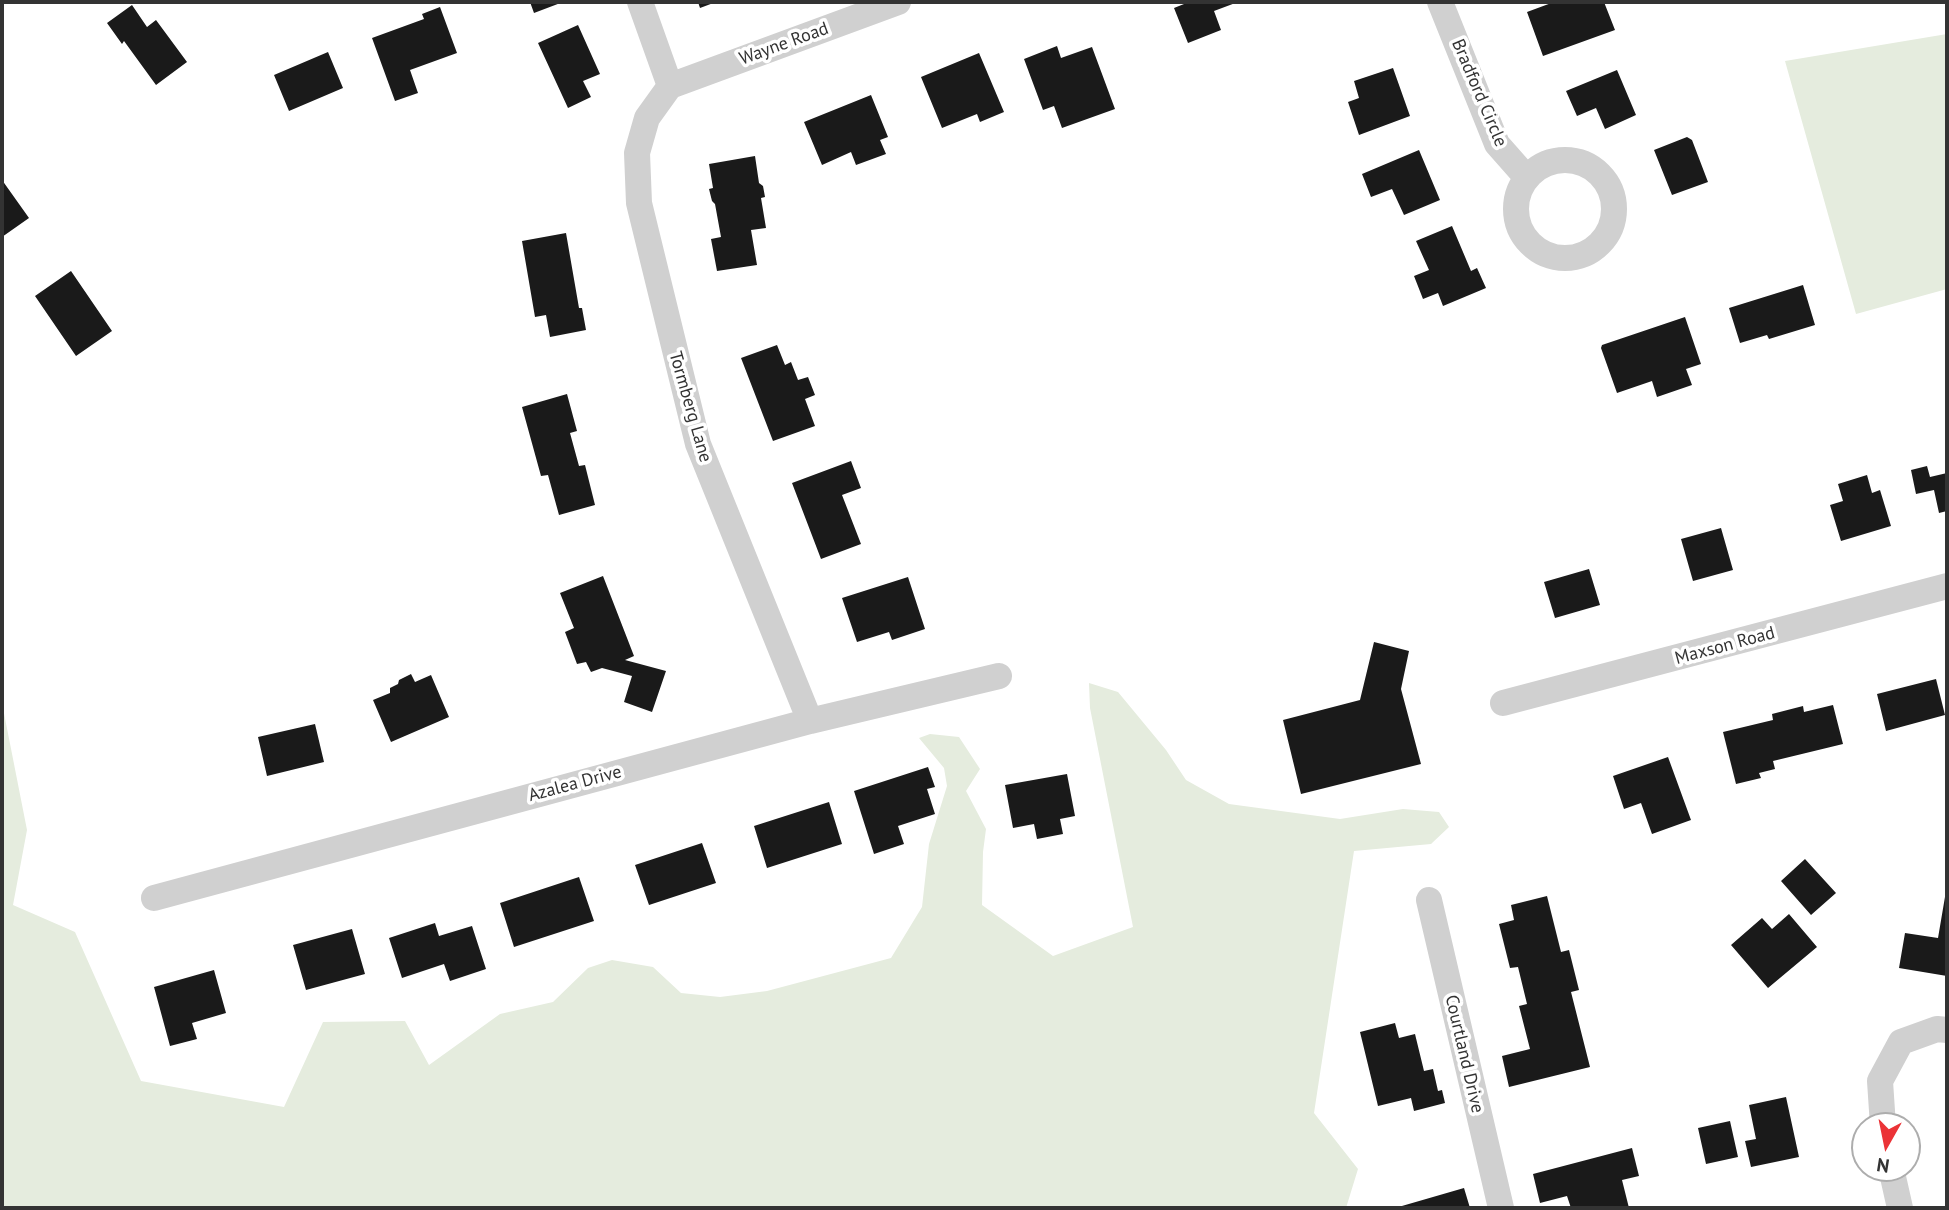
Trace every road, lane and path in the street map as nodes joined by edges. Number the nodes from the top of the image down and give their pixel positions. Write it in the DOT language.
graph roads {
  1 [pos="640,2"];
  2 [pos="898,2"];
  3 [pos="1440,2"];
  4 [pos="670,86"];
  5 [pos="1527,178"];
  6 [pos="1947,586"];
  7 [pos="999,676"];
  8 [pos="1503,703"];
  9 [pos="810,721"];
  10 [pos="154,898"];
  11 [pos="1429,900"];
  12 [pos="1947,1030"];
  13 [pos="1882,1112"];
  14 [pos="1894,1182"];
  15 [pos="1501,1208"];
  16 [pos="1900,1208"];
  1 -- 4 [label="street"];
  2 -- 4 [label="street, Wayne Road"];
  3 -- 5 [label="street, Bradford Circle"];
  4 -- 9 [label="street, Tormberg Lane"];
  6 -- 8 [label="street, Maxson Road"];
  7 -- 9 [label="street, Azalea Drive"];
  9 -- 10 [label="street, Azalea Drive"];
  11 -- 15 [label="street, Courtland Drive"];
  12 -- 13 [label="street"];
  14 -- 16 [label="street"];
}
